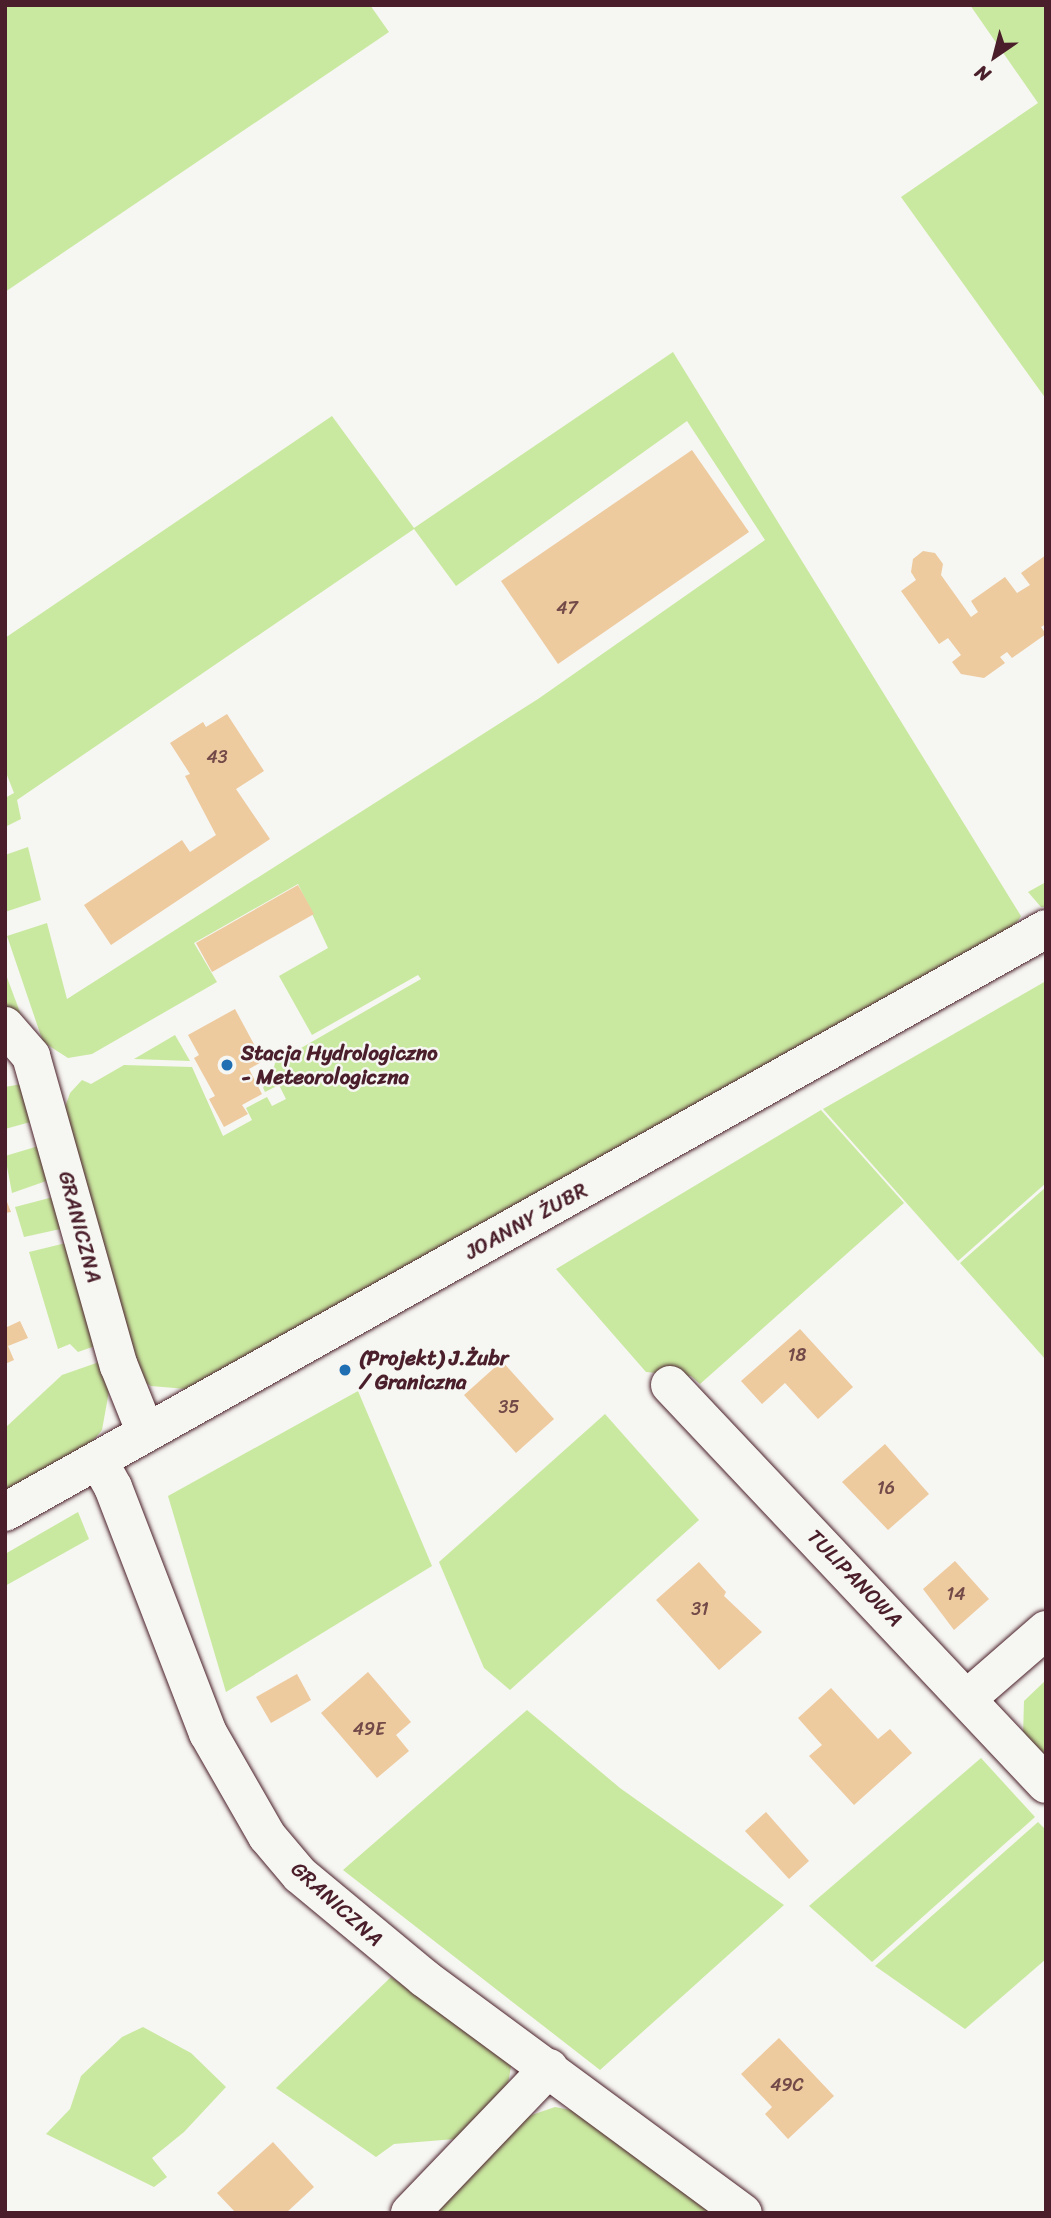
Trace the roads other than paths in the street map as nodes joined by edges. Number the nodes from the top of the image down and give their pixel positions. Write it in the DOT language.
graph roads {
  1 [pos="1046,929"];
  2 [pos="5,1026"];
  3 [pos="670,1385"];
  4 [pos="146,1433"];
  5 [pos="98,1460"];
  6 [pos="5,1512"];
  7 [pos="1046,1630"];
  8 [pos="968,1697"];
  9 [pos="1046,1784"];
  10 [pos="549,2068"];
  11 [pos="410,2213"];
  12 [pos="743,2213"];
  1 -- 4 [label="street, JOANNY ŻUBR"];
  2 -- 4 [label="street, GRANICZNA"];
  3 -- 8 [label="street, TULIPANOWA"];
  4 -- 5 [label="street, JOANNY ŻUBR"];
  5 -- 6 [label="street, JOANNY ŻUBR"];
  5 -- 10 [label="street, GRANICZNA"];
  7 -- 8 [label="street"];
  8 -- 9 [label="street, TULIPANOWA"];
  10 -- 11 [label="street"];
  10 -- 12 [label="street, GRANICZNA"];
}
